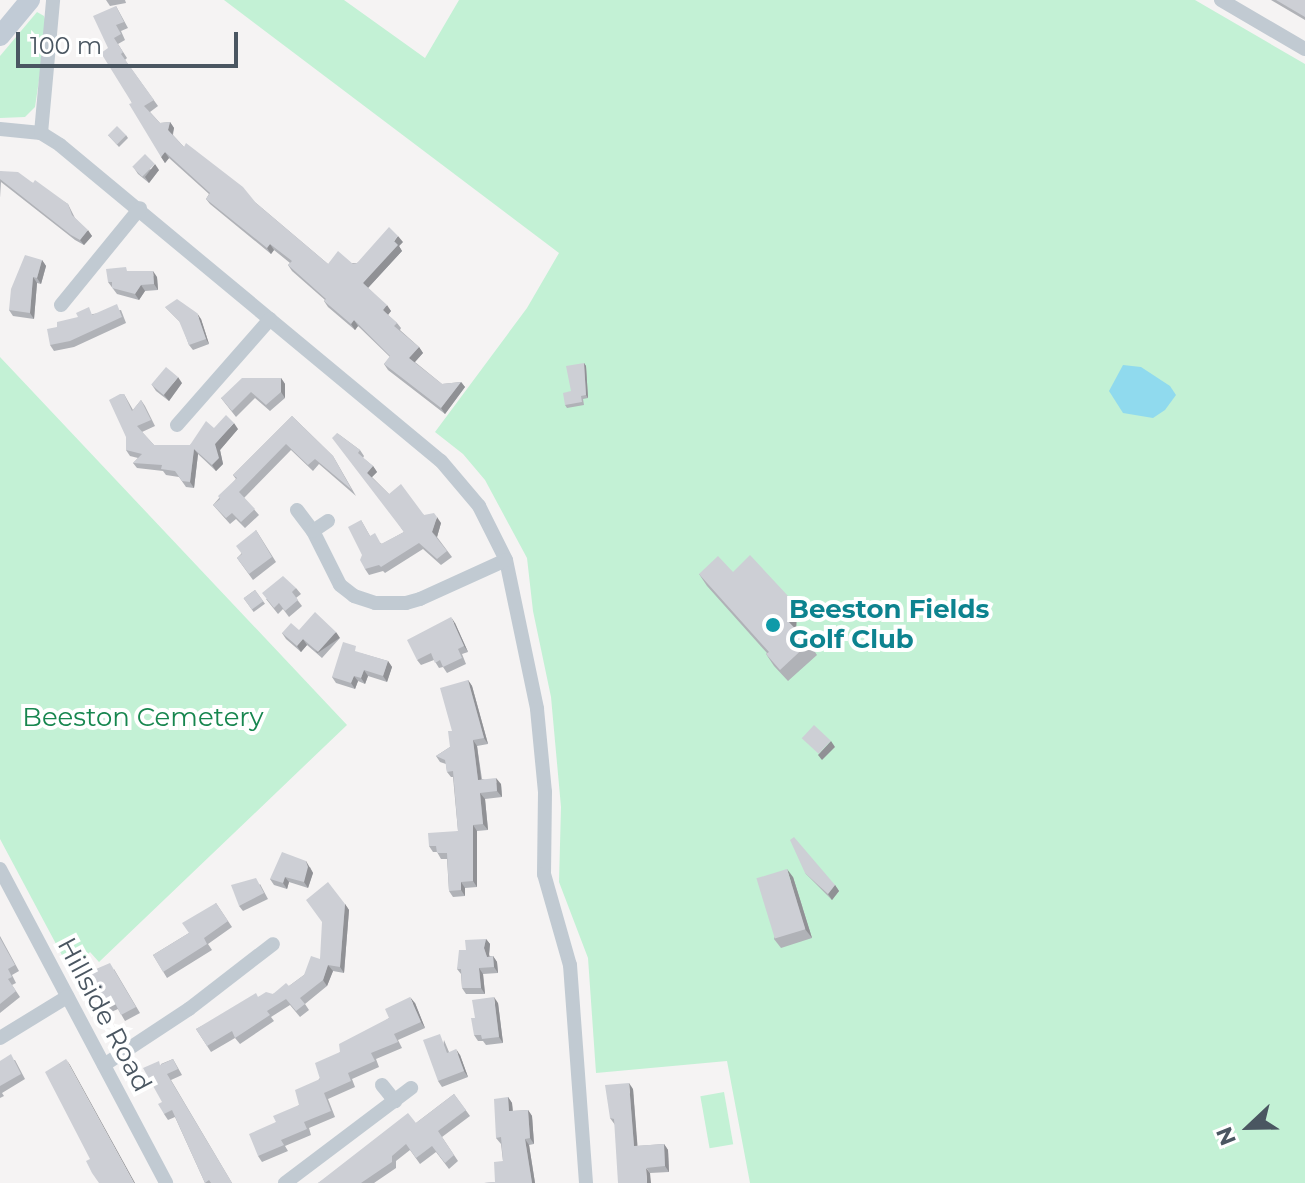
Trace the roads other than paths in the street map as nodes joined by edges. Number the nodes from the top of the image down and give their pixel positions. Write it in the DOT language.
graph roads {
  1 [pos="30,0"];
  2 [pos="53,0"];
  3 [pos="1221,0"];
  4 [pos="0,36"];
  5 [pos="1305,49"];
  6 [pos="0,129"];
  7 [pos="41,133"];
  8 [pos="140,208"];
  9 [pos="61,305"];
  10 [pos="270,319"];
  11 [pos="177,425"];
  12 [pos="297,510"];
  13 [pos="328,521"];
  14 [pos="313,531"];
  15 [pos="506,560"];
  16 [pos="0,869"];
  17 [pos="273,944"];
  18 [pos="67,997"];
  19 [pos="0,1038"];
  20 [pos="104,1065"];
  21 [pos="382,1085"];
  22 [pos="411,1088"];
  23 [pos="395,1101"];
  24 [pos="166,1183"];
  25 [pos="285,1183"];
  26 [pos="586,1183"];
  1 -- 4 [label="main road"];
  2 -- 7 [label="street"];
  3 -- 5 [label="street"];
  6 -- 7 [label="street"];
  7 -- 8 [label="street"];
  8 -- 9 [label="street"];
  8 -- 10 [label="street"];
  10 -- 11 [label="street"];
  10 -- 15 [label="street"];
  12 -- 14 [label="street"];
  13 -- 14 [label="street"];
  14 -- 15 [label="street"];
  15 -- 26 [label="street"];
  16 -- 18 [label="street, Hillside Road"];
  17 -- 20 [label="street"];
  18 -- 19 [label="street"];
  18 -- 20 [label="street, Hillside Road"];
  20 -- 24 [label="street, Hillside Road"];
  21 -- 23 [label="street"];
  22 -- 23 [label="street"];
  23 -- 25 [label="street"];
}
